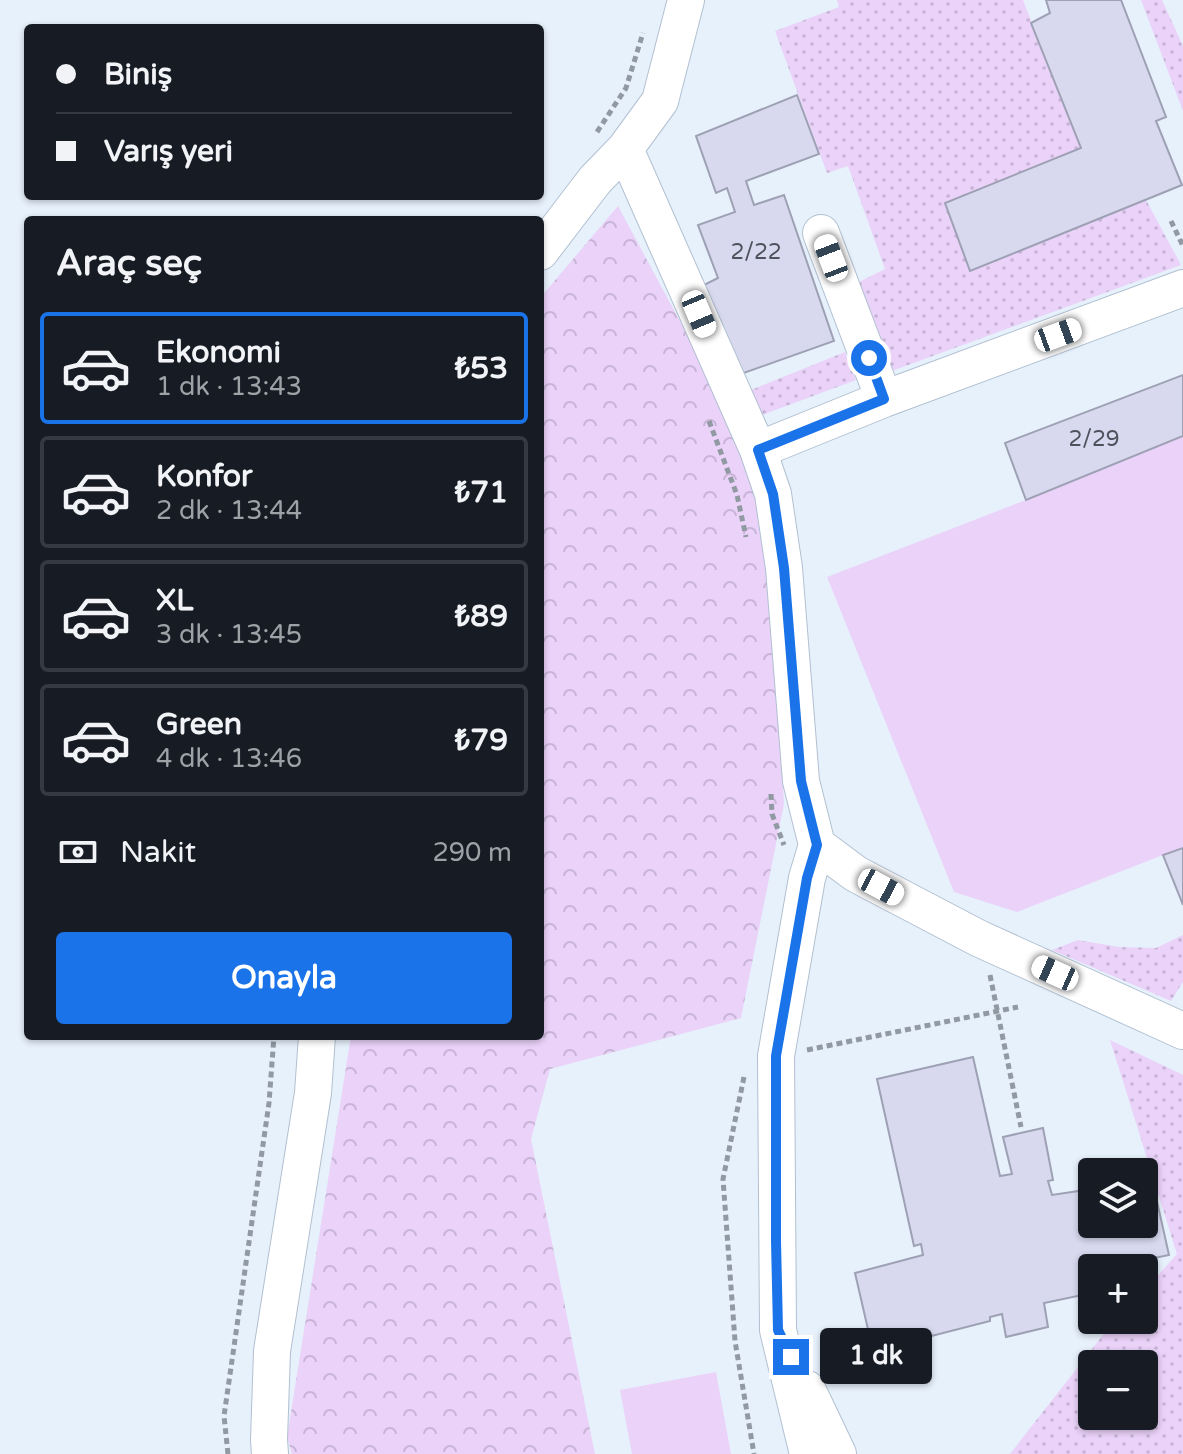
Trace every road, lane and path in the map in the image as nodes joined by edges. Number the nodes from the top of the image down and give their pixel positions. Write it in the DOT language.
graph roads {
  1 [pos="686,0"];
  2 [pos="645,29"];
  3 [pos="609,142"];
  4 [pos="1171,221"];
  5 [pos="821,233"];
  6 [pos="1183,246"];
  7 [pos="544,247"];
  8 [pos="1183,288"];
  9 [pos="884,399"];
  10 [pos="758,450"];
  11 [pos="817,845"];
  12 [pos="978,938"];
  13 [pos="1018,1007"];
  14 [pos="997,1011"];
  15 [pos="1183,1031"];
  16 [pos="274,1040"];
  17 [pos="317,1040"];
  18 [pos="776,1056"];
  19 [pos="1021,1127"];
  20 [pos="723,1179"];
  21 [pos="778,1330"];
  22 [pos="228,1454"];
  23 [pos="270,1454"];
  24 [pos="754,1454"];
  25 [pos="808,1454"];
  26 [pos="838,1454"];
  1 -- 3 [label="street"];
  2 -- 3 [label="path"];
  3 -- 7 [label="street"];
  3 -- 10 [label="street"];
  4 -- 6 [label="path"];
  5 -- 9 [label="street"];
  8 -- 9 [label="street"];
  9 -- 10 [label="street"];
  10 -- 11 [label="street"];
  11 -- 12 [label="street"];
  11 -- 18 [label="street"];
  12 -- 14 [label="path"];
  12 -- 15 [label="street"];
  13 -- 14 [label="path"];
  14 -- 18 [label="path"];
  14 -- 19 [label="path"];
  16 -- 22 [label="path"];
  17 -- 23 [label="street"];
  18 -- 21 [label="street"];
  20 -- 24 [label="path"];
  21 -- 25 [label="street"];
  21 -- 26 [label="street"];
}
